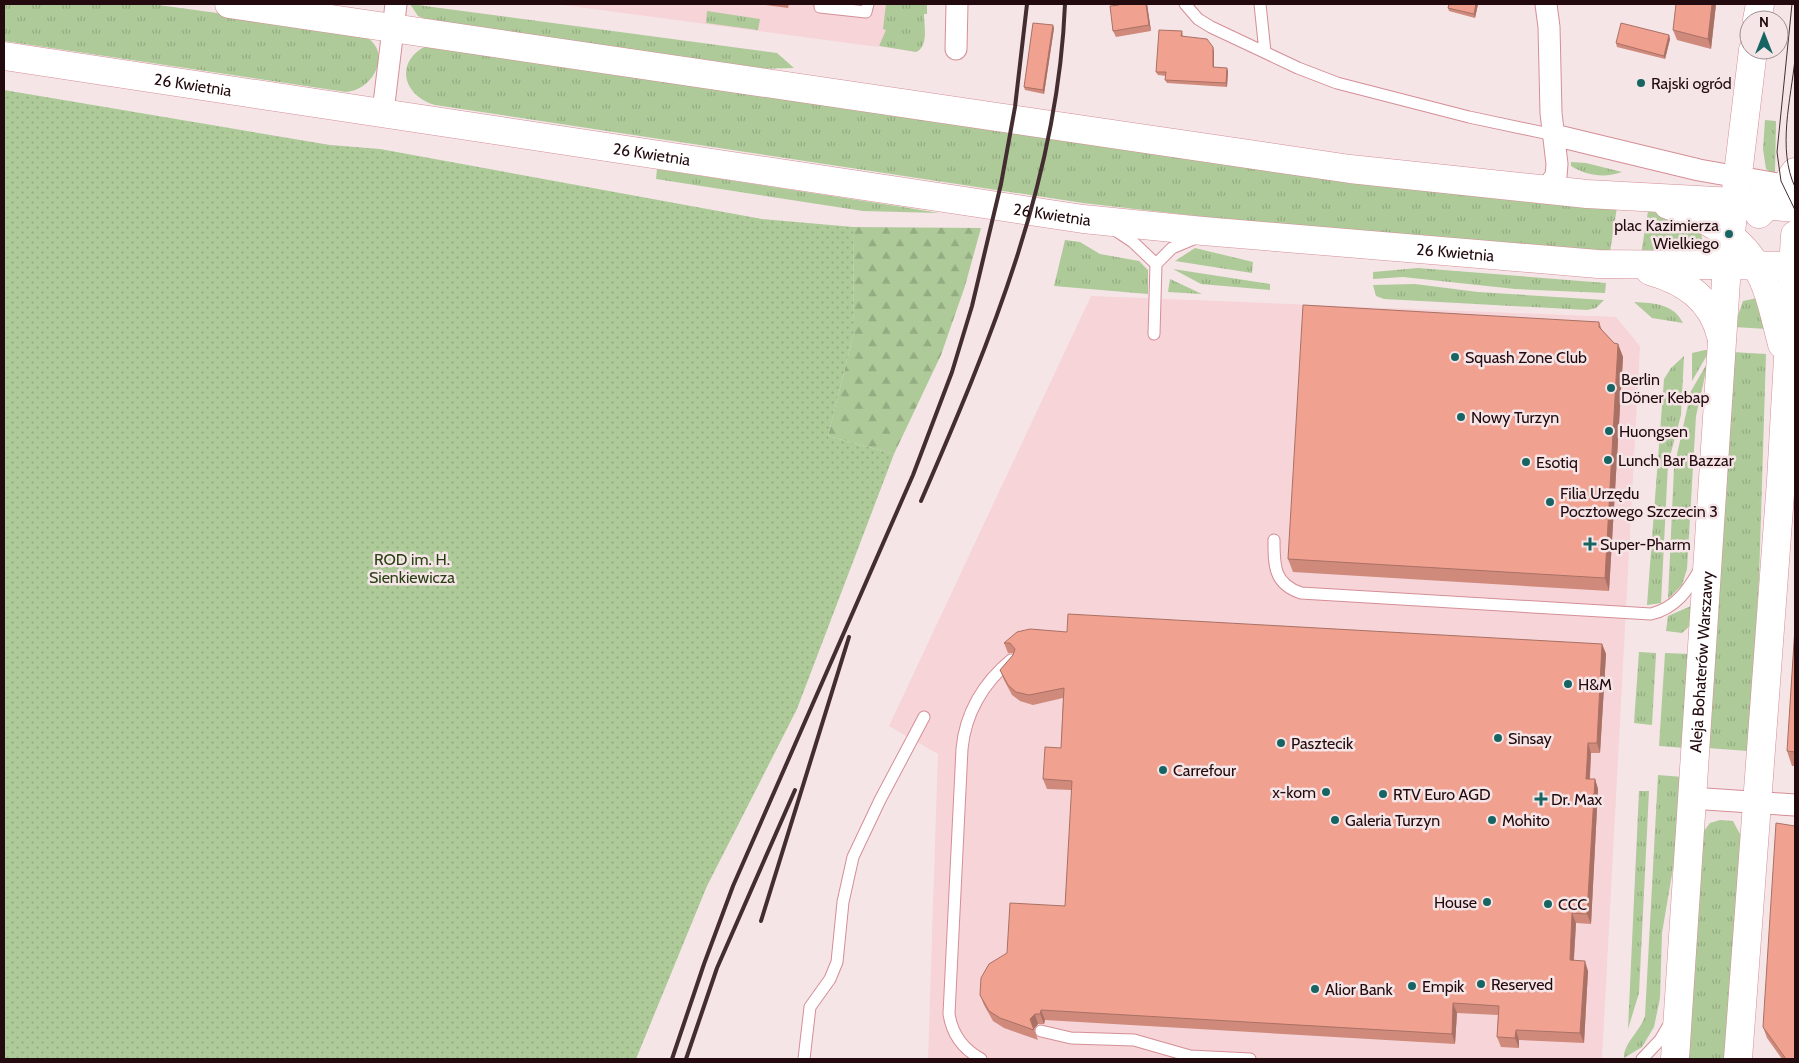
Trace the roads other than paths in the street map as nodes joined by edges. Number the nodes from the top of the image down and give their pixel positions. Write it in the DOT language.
graph roads {
  1 [pos="229,4"];
  2 [pos="820,4"];
  3 [pos="868,4"];
  4 [pos="956,4"];
  5 [pos="1185,4"];
  6 [pos="1260,4"];
  7 [pos="1546,4"];
  8 [pos="395,15"];
  9 [pos="956,49"];
  10 [pos="1265,52"];
  11 [pos="4,56"];
  12 [pos="1752,60"];
  13 [pos="384,112"];
  14 [pos="1554,135"];
  15 [pos="1742,186"];
  16 [pos="1545,190"];
  17 [pos="1789,191"];
  18 [pos="1645,198"];
  19 [pos="1083,219"];
  20 [pos="1230,234"];
  21 [pos="1795,235"];
  22 [pos="1730,237"];
  23 [pos="1156,264"];
  24 [pos="1635,265"];
  25 [pos="1727,265"];
  26 [pos="1756,265"];
  27 [pos="1795,266"];
  28 [pos="1154,334"];
  29 [pos="1722,340"];
  30 [pos="1788,353"];
  31 [pos="1274,540"];
  32 [pos="1708,548"];
  33 [pos="1011,660"];
  34 [pos="924,717"];
  35 [pos="1691,798"];
  36 [pos="1756,802"];
  37 [pos="1795,806"];
  38 [pos="1679,998"];
  39 [pos="1041,1031"];
  40 [pos="804,1059"];
  41 [pos="981,1059"];
  42 [pos="1250,1059"];
  43 [pos="1642,1059"];
  44 [pos="1675,1059"];
  45 [pos="1738,1059"];
  1 -- 8 [label="street"];
  2 -- 3 [label="lane"];
  4 -- 9 [label="street"];
  5 -- 10 [label="lane"];
  6 -- 10 [label="lane"];
  7 -- 14 [label="street"];
  8 -- 13 [label="street"];
  8 -- 16 [label="street"];
  10 -- 14 [label="lane"];
  11 -- 13 [label="street, 26 Kwietnia"];
  12 -- 15 [label="street, Aleja Bohaterów Warszawy"];
  13 -- 19 [label="street, 26 Kwietnia"];
  14 -- 15 [label="street"];
  14 -- 16 [label="street"];
  15 -- 17 [label="street"];
  15 -- 18 [label="street"];
  15 -- 22 [label="street, Aleja Bohaterów Warszawy"];
  16 -- 18 [label="street"];
  17 -- 21 [label="street"];
  17 -- 22 [label="street"];
  18 -- 22 [label="street"];
  19 -- 20 [label="street, 26 Kwietnia"];
  19 -- 23 [label="lane"];
  20 -- 23 [label="lane"];
  20 -- 24 [label="street, 26 Kwietnia"];
  21 -- 26 [label="street"];
  21 -- 27 [label="street"];
  22 -- 24 [label="street"];
  22 -- 25 [label="street, Aleja Bohaterów Warszawy"];
  22 -- 26 [label="street"];
  23 -- 28 [label="lane"];
  24 -- 25 [label="street, 26 Kwietnia"];
  24 -- 29 [label="street"];
  25 -- 26 [label="street"];
  25 -- 29 [label="street, Aleja Bohaterów Warszawy"];
  26 -- 27 [label="street"];
  26 -- 29 [label="street"];
  26 -- 30 [label="street"];
  27 -- 30 [label="street"];
  29 -- 32 [label="street, Aleja Bohaterów Warszawy"];
  30 -- 36 [label="street"];
  31 -- 32 [label="lane"];
  32 -- 35 [label="street, Aleja Bohaterów Warszawy"];
  33 -- 41 [label="lane"];
  34 -- 40 [label="lane"];
  35 -- 36 [label="street"];
  35 -- 38 [label="street, Aleja Bohaterów Warszawy"];
  36 -- 37 [label="street"];
  36 -- 45 [label="street"];
  38 -- 43 [label="lane"];
  38 -- 44 [label="street, Aleja Bohaterów Warszawy"];
  39 -- 42 [label="lane"];
}
